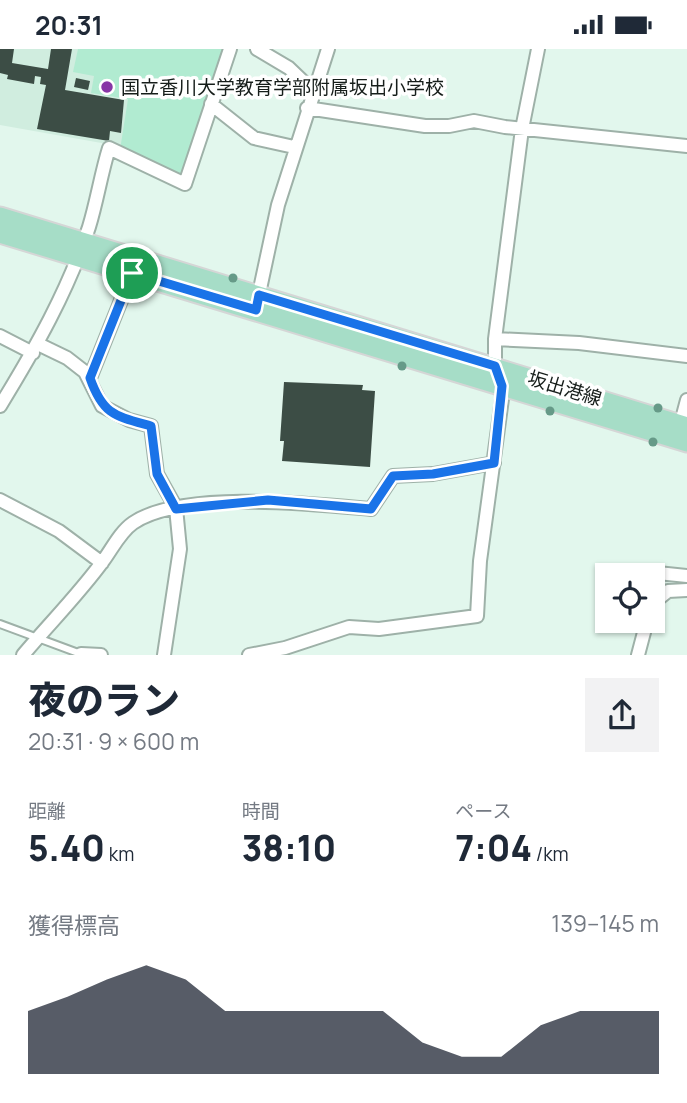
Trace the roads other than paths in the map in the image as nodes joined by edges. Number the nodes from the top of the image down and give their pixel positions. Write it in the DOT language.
graph roads {
  1 [pos="230,49"];
  2 [pos="257,49"];
  3 [pos="328,49"];
  4 [pos="538,49"];
  5 [pos="313,91"];
  6 [pos="212,104"];
  7 [pos="307,108"];
  8 [pos="523,129"];
  9 [pos="687,146"];
  10 [pos="294,147"];
  11 [pos="0,217"];
  12 [pos="0,233"];
  13 [pos="80,249"];
  14 [pos="132,273"];
  15 [pos="258,303"];
  16 [pos="0,336"];
  17 [pos="495,339"];
  18 [pos="36,348"];
  19 [pos="687,356"];
  20 [pos="495,366"];
  21 [pos="90,378"];
  22 [pos="502,386"];
  23 [pos="687,400"];
  24 [pos="0,406"];
  25 [pos="683,433"];
  26 [pos="494,463"];
  27 [pos="0,500"];
  28 [pos="176,509"];
  29 [pos="102,563"];
  30 [pos="665,574"];
  31 [pos="687,576"];
  32 [pos="687,590"];
  33 [pos="665,593"];
  34 [pos="0,625"];
  35 [pos="644,633"];
  36 [pos="37,638"];
  37 [pos="81,654"];
  38 [pos="23,655"];
  39 [pos="101,655"];
  40 [pos="164,655"];
  41 [pos="249,655"];
  42 [pos="638,655"];
  1 -- 6 [label="street"];
  2 -- 5 [label="street"];
  3 -- 5 [label="street"];
  4 -- 8 [label="street"];
  5 -- 7 [label="street"];
  6 -- 10 [label="street"];
  6 -- 13 [label="street"];
  7 -- 8 [label="street"];
  7 -- 10 [label="street"];
  8 -- 9 [label="street"];
  8 -- 17 [label="street"];
  10 -- 15 [label="street"];
  11 -- 13 [label="main road, 坂出港線"];
  12 -- 13 [label="main road, 坂出港線"];
  13 -- 14 [label="main road, 坂出港線"];
  13 -- 15 [label="main road, 坂出港線"];
  13 -- 18 [label="street"];
  14 -- 15 [label="main road, 坂出港線"];
  14 -- 21 [label="street"];
  15 -- 20 [label="main road, 坂出港線"];
  15 -- 22 [label="main road, 坂出港線"];
  16 -- 18 [label="street"];
  17 -- 19 [label="street"];
  17 -- 20 [label="street"];
  18 -- 21 [label="street"];
  18 -- 24 [label="street"];
  20 -- 22 [label="street"];
  20 -- 25 [label="main road, 坂出港線"];
  21 -- 28 [label="street"];
  22 -- 25 [label="main road, 坂出港線"];
  22 -- 26 [label="street"];
  23 -- 25 [label="street"];
  26 -- 28 [label="street"];
  26 -- 41 [label="street"];
  27 -- 29 [label="street"];
  28 -- 29 [label="street"];
  28 -- 40 [label="street"];
  29 -- 36 [label="street"];
  30 -- 31 [label="street"];
  32 -- 33 [label="street"];
  34 -- 36 [label="lane"];
  35 -- 42 [label="street"];
  36 -- 37 [label="lane"];
  36 -- 38 [label="street"];
  37 -- 39 [label="street"];
}
